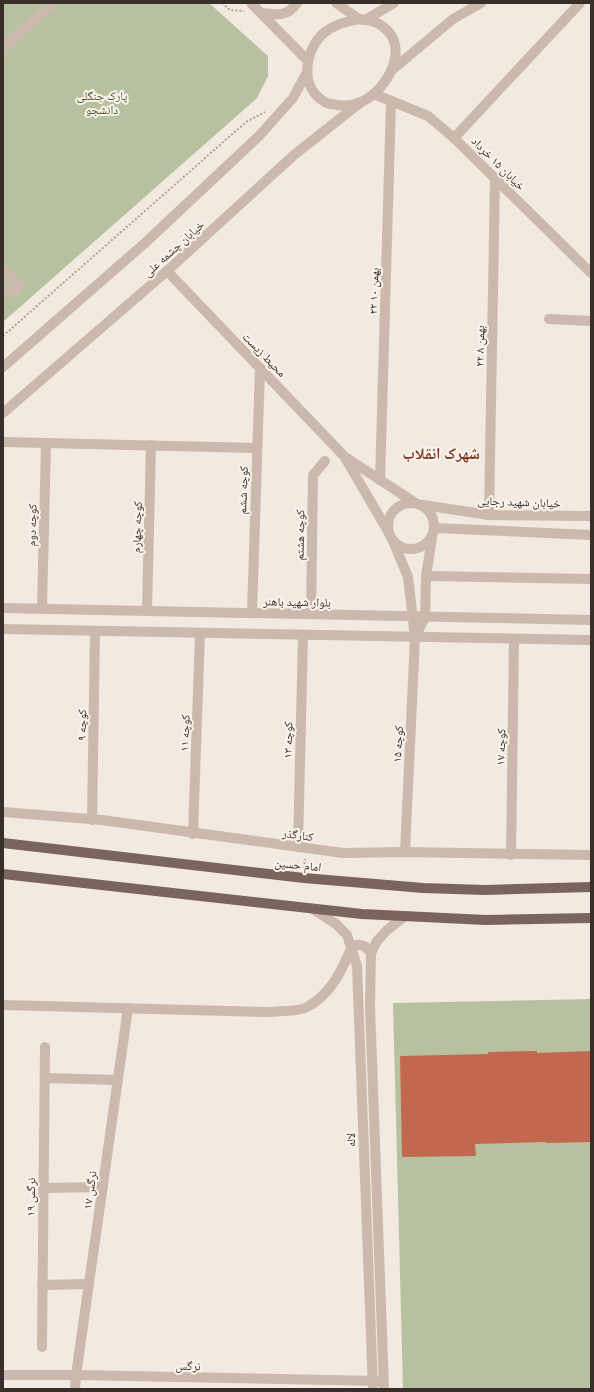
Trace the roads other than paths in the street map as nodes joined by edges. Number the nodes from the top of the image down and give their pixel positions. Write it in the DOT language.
graph roads {
  1 [pos="53,3"];
  2 [pos="251,3"];
  3 [pos="297,3"];
  4 [pos="336,3"];
  5 [pos="394,3"];
  6 [pos="481,3"];
  7 [pos="580,3"];
  8 [pos="262,13"];
  9 [pos="362,20"];
  10 [pos="3,48"];
  11 [pos="308,61"];
  12 [pos="392,70"];
  13 [pos="307,72"];
  14 [pos="374,94"];
  15 [pos="361,102"];
  16 [pos="391,102"];
  17 [pos="454,138"];
  18 [pos="495,178"];
  19 [pos="3,270"];
  20 [pos="167,271"];
  21 [pos="591,273"];
  22 [pos="3,286"];
  23 [pos="549,319"];
  24 [pos="591,321"];
  25 [pos="3,367"];
  26 [pos="260,368"];
  27 [pos="3,413"];
  28 [pos="3,442"];
  29 [pos="46,442"];
  30 [pos="151,445"];
  31 [pos="256,448"];
  32 [pos="344,456"];
  33 [pos="325,461"];
  34 [pos="380,480"];
  35 [pos="418,504"];
  36 [pos="489,515"];
  37 [pos="591,516"];
  38 [pos="434,533"];
  39 [pos="591,535"];
  40 [pos="391,537"];
  41 [pos="426,576"];
  42 [pos="591,579"];
  43 [pos="3,608"];
  44 [pos="42,609"];
  45 [pos="147,611"];
  46 [pos="252,613"];
  47 [pos="311,614"];
  48 [pos="413,616"];
  49 [pos="425,617"];
  50 [pos="591,620"];
  51 [pos="3,629"];
  52 [pos="95,631"];
  53 [pos="200,633"];
  54 [pos="303,635"];
  55 [pos="415,637"];
  56 [pos="514,639"];
  57 [pos="591,640"];
  58 [pos="3,812"];
  59 [pos="92,820"];
  60 [pos="193,834"];
  61 [pos="3,843"];
  62 [pos="298,847"];
  63 [pos="405,852"];
  64 [pos="511,855"];
  65 [pos="591,855"];
  66 [pos="3,874"];
  67 [pos="591,887"];
  68 [pos="313,909"];
  69 [pos="404,916"];
  70 [pos="591,918"];
  71 [pos="352,948"];
  72 [pos="371,953"];
  73 [pos="3,1005"];
  74 [pos="128,1008"];
  75 [pos="45,1047"];
  76 [pos="44,1078"];
  77 [pos="118,1080"];
  78 [pos="103,1187"];
  79 [pos="43,1188"];
  80 [pos="89,1284"];
  81 [pos="42,1285"];
  82 [pos="42,1347"];
  83 [pos="76,1375"];
  84 [pos="3,1376"];
  85 [pos="372,1385"];
  86 [pos="384,1385"];
  87 [pos="76,1389"];
  1 -- 10 [label="street"];
  2 -- 8 [label="street"];
  3 -- 8 [label="street"];
  4 -- 9 [label="street"];
  5 -- 9 [label="street"];
  6 -- 12 [label="street"];
  7 -- 17 [label="street"];
  8 -- 11 [label="street"];
  9 -- 11 [label="street"];
  9 -- 12 [label="street"];
  11 -- 13 [label="street"];
  12 -- 14 [label="street"];
  13 -- 15 [label="street"];
  13 -- 25 [label="street, خیابان چشمه علی"];
  14 -- 15 [label="street"];
  14 -- 16 [label="street, خیابان ۱۵ خرداد"];
  15 -- 20 [label="street, خیابان چشمه علی"];
  16 -- 17 [label="street, خیابان ۱۵ خرداد"];
  16 -- 34 [label="street, ۲۲ بهمن ۱۰"];
  17 -- 18 [label="street, خیابان ۱۵ خرداد"];
  18 -- 21 [label="street, خیابان ۱۵ خرداد"];
  18 -- 36 [label="street, ۲۲ بهمن ۸"];
  19 -- 22 [label="street"];
  20 -- 26 [label="street, محیط زیست"];
  20 -- 27 [label="street, خیابان چشمه علی"];
  23 -- 24 [label="street"];
  26 -- 31 [label="street, کوچه ششم"];
  26 -- 32 [label="street, محیط زیست"];
  28 -- 29 [label="street"];
  29 -- 30 [label="street"];
  29 -- 44 [label="street, کوچه دوم"];
  30 -- 31 [label="street"];
  30 -- 45 [label="street, کوچه چهارم"];
  31 -- 46 [label="street, کوچه ششم"];
  32 -- 34 [label="street, محیط زیست"];
  32 -- 40 [label="street, محیط زیست"];
  33 -- 47 [label="street, کوچه هشتم"];
  34 -- 35 [label="street, محیط زیست"];
  35 -- 36 [label="street, خیابان شهید رجایی"];
  35 -- 38 [label="street"];
  35 -- 40 [label="street"];
  36 -- 37 [label="street, خیابان شهید رجایی"];
  38 -- 39 [label="street"];
  38 -- 40 [label="street"];
  38 -- 41 [label="street"];
  40 -- 48 [label="street, محیط زیست"];
  41 -- 42 [label="street"];
  41 -- 49 [label="street"];
  43 -- 44 [label="street, بلوار شهید باهنر"];
  44 -- 45 [label="street, بلوار شهید باهنر"];
  45 -- 46 [label="street, بلوار شهید باهنر"];
  46 -- 47 [label="street, بلوار شهید باهنر"];
  47 -- 48 [label="street, بلوار شهید باهنر"];
  48 -- 49 [label="street, بلوار شهید باهنر"];
  48 -- 55 [label="street, کوچه ۱۵"];
  49 -- 50 [label="street, بلوار شهید باهنر"];
  49 -- 55 [label="street"];
  51 -- 52 [label="street"];
  52 -- 53 [label="street"];
  52 -- 59 [label="street, کوچه ۹"];
  53 -- 54 [label="street"];
  53 -- 60 [label="street, کوچه ۱۱"];
  54 -- 55 [label="street"];
  54 -- 62 [label="street, کوچه ۱۳"];
  55 -- 56 [label="street"];
  55 -- 63 [label="street, کوچه ۱۵"];
  56 -- 57 [label="street"];
  56 -- 64 [label="street, کوچه ۱۷"];
  58 -- 59 [label="street, کنارگذر"];
  59 -- 60 [label="street, کنارگذر"];
  60 -- 62 [label="street, کنارگذر"];
  61 -- 67 [label="main road, امام حسین"];
  62 -- 63 [label="street, کنارگذر"];
  63 -- 64 [label="street, کنارگذر"];
  64 -- 65 [label="street, کنارگذر"];
  66 -- 68 [label="main road"];
  68 -- 69 [label="main road"];
  68 -- 71 [label="street, لاله"];
  69 -- 70 [label="main road"];
  69 -- 72 [label="street"];
  71 -- 72 [label="street"];
  71 -- 74 [label="street"];
  71 -- 85 [label="street, لاله"];
  72 -- 86 [label="street"];
  73 -- 74 [label="street"];
  74 -- 77 [label="street, نرگس ۱۷"];
  75 -- 76 [label="street, نرگس ۱۹"];
  76 -- 77 [label="street"];
  76 -- 79 [label="street, نرگس ۱۹"];
  77 -- 78 [label="street, نرگس ۱۷"];
  78 -- 79 [label="street"];
  78 -- 80 [label="street, نرگس ۱۷"];
  79 -- 81 [label="street, نرگس ۱۹"];
  80 -- 81 [label="street"];
  80 -- 83 [label="street, نرگس ۱۷"];
  81 -- 82 [label="street, نرگس ۱۹"];
  83 -- 84 [label="street, نرگس"];
  83 -- 85 [label="street, نرگس"];
  83 -- 87 [label="street, نرگس ۱۷"];
  85 -- 86 [label="street, نرگس"];
}
